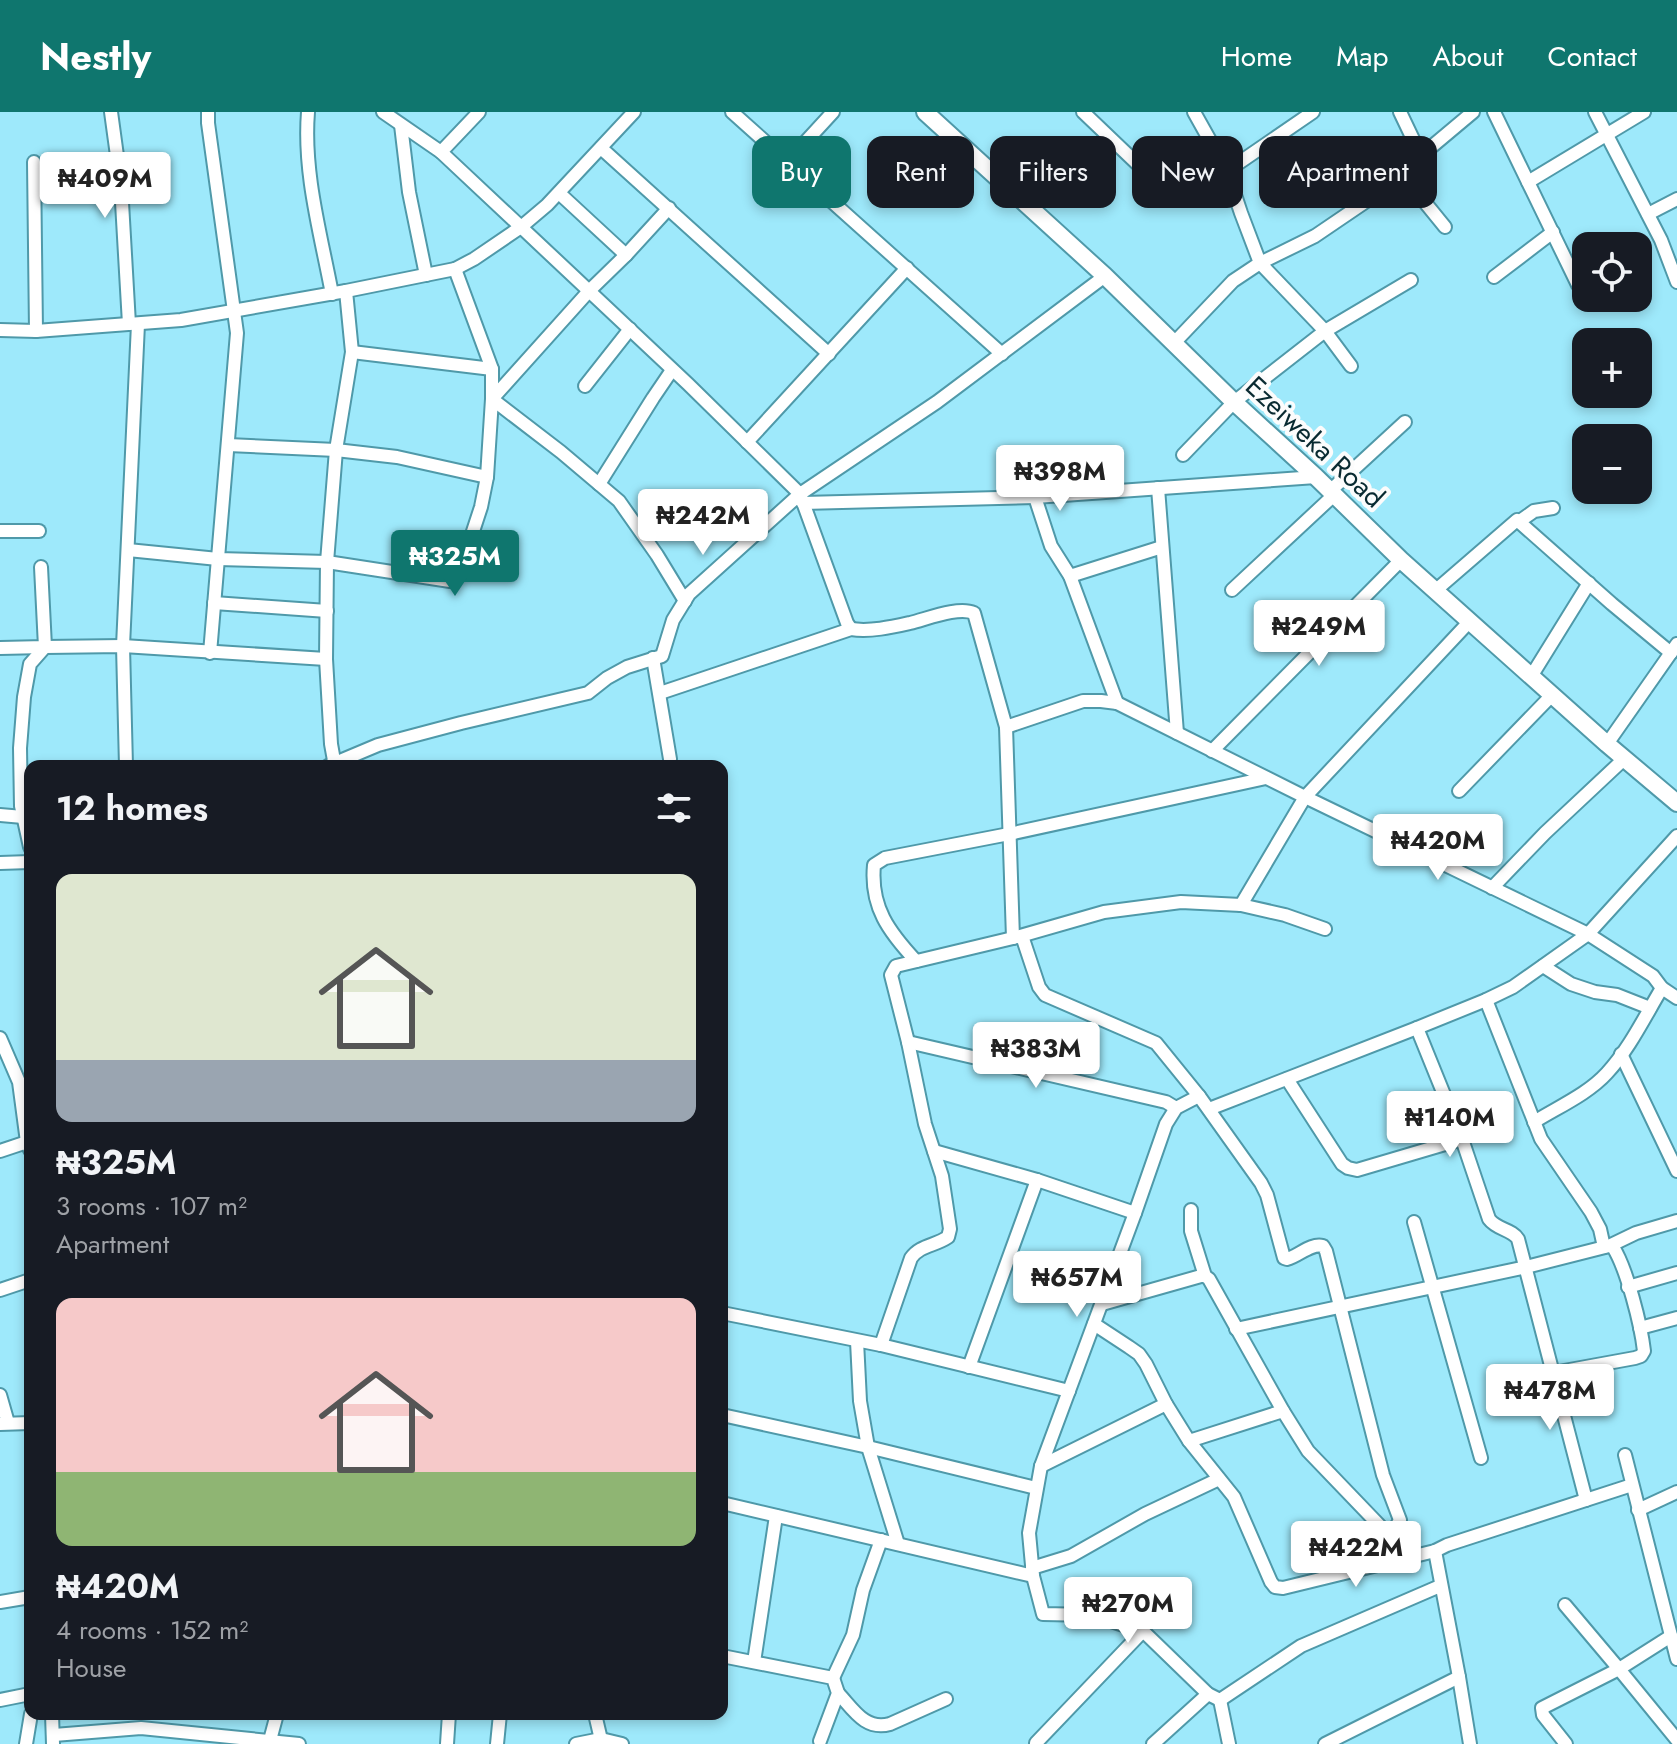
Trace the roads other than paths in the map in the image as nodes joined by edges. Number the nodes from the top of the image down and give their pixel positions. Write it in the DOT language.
graph roads {
  1 [pos="111,112"];
  2 [pos="208,112"];
  3 [pos="308,112"];
  4 [pos="383,112"];
  5 [pos="479,112"];
  6 [pos="634,112"];
  7 [pos="732,112"];
  8 [pos="833,112"];
  9 [pos="925,112"];
  10 [pos="1083,112"];
  11 [pos="1194,112"];
  12 [pos="1313,112"];
  13 [pos="1400,112"];
  14 [pos="1473,112"];
  15 [pos="1494,112"];
  16 [pos="1595,112"];
  17 [pos="1644,112"];
  18 [pos="401,125"];
  19 [pos="1606,135"];
  20 [pos="759,136"];
  21 [pos="811,136"];
  22 [pos="1207,136"];
  23 [pos="1411,136"];
  24 [pos="1437,142"];
  25 [pos="601,148"];
  26 [pos="441,152"];
  27 [pos="1132,159"];
  28 [pos="1243,160"];
  29 [pos="34,162"];
  30 [pos="1528,182"];
  31 [pos="559,193"];
  32 [pos="1677,199"];
  33 [pos="669,208"];
  34 [pos="840,208"];
  35 [pos="1239,208"];
  36 [pos="1356,208"];
  37 [pos="1430,208"];
  38 [pos="1648,214"];
  39 [pos="521,227"];
  40 [pos="1445,227"];
  41 [pos="1553,232"];
  42 [pos="626,255"];
  43 [pos="1260,263"];
  44 [pos="907,268"];
  45 [pos="455,269"];
  46 [pos="1572,272"];
  47 [pos="426,275"];
  48 [pos="1105,276"];
  49 [pos="1494,277"];
  50 [pos="1411,280"];
  51 [pos="1677,282"];
  52 [pos="346,291"];
  53 [pos="589,291"];
  54 [pos="332,294"];
  55 [pos="234,311"];
  56 [pos="134,324"];
  57 [pos="630,329"];
  58 [pos="0,330"];
  59 [pos="36,331"];
  60 [pos="1325,331"];
  61 [pos="1174,343"];
  62 [pos="352,352"];
  63 [pos="829,354"];
  64 [pos="1002,354"];
  65 [pos="1351,366"];
  66 [pos="492,369"];
  67 [pos="672,370"];
  68 [pos="585,386"];
  69 [pos="492,399"];
  70 [pos="1234,402"];
  71 [pos="1405,422"];
  72 [pos="747,442"];
  73 [pos="228,445"];
  74 [pos="336,450"];
  75 [pos="1183,455"];
  76 [pos="487,477"];
  77 [pos="1316,477"];
  78 [pos="599,484"];
  79 [pos="1158,488"];
  80 [pos="1332,493"];
  81 [pos="1035,497"];
  82 [pos="801,498"];
  83 [pos="1553,508"];
  84 [pos="1520,521"];
  85 [pos="0,531"];
  86 [pos="39,531"];
  87 [pos="472,536"];
  88 [pos="1162,547"];
  89 [pos="128,550"];
  90 [pos="510,555"];
  91 [pos="218,559"];
  92 [pos="1401,560"];
  93 [pos="327,562"];
  94 [pos="41,567"];
  95 [pos="1070,576"];
  96 [pos="1589,583"];
  97 [pos="1232,590"];
  98 [pos="1436,590"];
  99 [pos="685,601"];
  100 [pos="214,603"];
  101 [pos="327,611"];
  102 [pos="1470,621"];
  103 [pos="851,629"];
  104 [pos="123,646"];
  105 [pos="45,647"];
  106 [pos="0,648"];
  107 [pos="1674,648"];
  108 [pos="210,653"];
  109 [pos="653,658"];
  110 [pos="326,659"];
  111 [pos="1532,675"];
  112 [pos="660,693"];
  113 [pos="1553,694"];
  114 [pos="1117,703"];
  115 [pos="1006,727"];
  116 [pos="1177,733"];
  117 [pos="1607,744"];
  118 [pos="1212,751"];
  119 [pos="1625,758"];
  120 [pos="670,759"];
  121 [pos="126,760"];
  122 [pos="333,760"];
  123 [pos="344,760"];
  124 [pos="1266,778"];
  125 [pos="1459,791"];
  126 [pos="1305,797"];
  127 [pos="1677,803"];
  128 [pos="0,815"];
  129 [pos="23,817"];
  130 [pos="24,821"];
  131 [pos="1009,834"];
  132 [pos="1677,836"];
  133 [pos="24,862"];
  134 [pos="0,863"];
  135 [pos="1492,888"];
  136 [pos="1241,905"];
  137 [pos="1325,929"];
  138 [pos="1588,934"];
  139 [pos="1018,937"];
  140 [pos="916,961"];
  141 [pos="1543,966"];
  142 [pos="1662,988"];
  143 [pos="1677,998"];
  144 [pos="1486,1000"];
  145 [pos="1650,1008"];
  146 [pos="1417,1028"];
  147 [pos="908,1042"];
  148 [pos="1,1044"];
  149 [pos="1621,1054"];
  150 [pos="1287,1079"];
  151 [pos="1199,1096"];
  152 [pos="1176,1108"];
  153 [pos="1209,1109"];
  154 [pos="24,1113"];
  155 [pos="1534,1122"];
  156 [pos="1462,1139"];
  157 [pos="24,1145"];
  158 [pos="0,1151"];
  159 [pos="934,1151"];
  160 [pos="1677,1171"];
  161 [pos="1037,1180"];
  162 [pos="1191,1210"];
  163 [pos="1135,1213"];
  164 [pos="1677,1221"];
  165 [pos="1414,1222"];
  166 [pos="1607,1247"];
  167 [pos="1526,1267"];
  168 [pos="1677,1273"];
  169 [pos="1205,1276"];
  170 [pos="24,1282"];
  171 [pos="1433,1287"];
  172 [pos="1628,1287"];
  173 [pos="0,1290"];
  174 [pos="1102,1304"];
  175 [pos="1340,1306"];
  176 [pos="728,1314"];
  177 [pos="1677,1318"];
  178 [pos="1094,1324"];
  179 [pos="1640,1328"];
  180 [pos="1236,1329"];
  181 [pos="857,1341"];
  182 [pos="881,1345"];
  183 [pos="969,1367"];
  184 [pos="1553,1373"];
  185 [pos="1069,1391"];
  186 [pos="0,1395"];
  187 [pos="1166,1404"];
  188 [pos="1283,1411"];
  189 [pos="728,1416"];
  190 [pos="24,1423"];
  191 [pos="4,1424"];
  192 [pos="1189,1441"];
  193 [pos="868,1447"];
  194 [pos="1625,1455"];
  195 [pos="1481,1458"];
  196 [pos="1041,1466"];
  197 [pos="1219,1479"];
  198 [pos="1632,1485"];
  199 [pos="1036,1488"];
  200 [pos="1677,1492"];
  201 [pos="1586,1500"];
  202 [pos="728,1504"];
  203 [pos="1638,1510"];
  204 [pos="776,1516"];
  205 [pos="1389,1539"];
  206 [pos="881,1540"];
  207 [pos="898,1544"];
  208 [pos="1435,1551"];
  209 [pos="1404,1560"];
  210 [pos="1033,1572"];
  211 [pos="1440,1586"];
  212 [pos="24,1598"];
  213 [pos="0,1602"];
  214 [pos="1565,1605"];
  215 [pos="1143,1631"];
  216 [pos="1671,1636"];
  217 [pos="728,1657"];
  218 [pos="1677,1659"];
  219 [pos="754,1662"];
  220 [pos="1619,1669"];
  221 [pos="1459,1677"];
  222 [pos="833,1678"];
  223 [pos="838,1693"];
  224 [pos="24,1695"];
  225 [pos="1214,1697"];
  226 [pos="946,1699"];
  227 [pos="0,1700"];
  228 [pos="30,1720"];
  229 [pos="276,1720"];
  230 [pos="449,1720"];
  231 [pos="499,1720"];
  232 [pos="596,1720"];
  233 [pos="181,1738"];
  234 [pos="54,1739"];
  235 [pos="1677,1740"];
  236 [pos="820,1741"];
  237 [pos="270,1742"];
  238 [pos="602,1742"];
  239 [pos="1036,1743"];
  240 [pos="26,1744"];
  241 [pos="299,1744"];
  242 [pos="447,1744"];
  243 [pos="497,1744"];
  244 [pos="576,1744"];
  245 [pos="622,1744"];
  246 [pos="1153,1744"];
  247 [pos="1229,1744"];
  248 [pos="1325,1744"];
  249 [pos="1470,1744"];
  250 [pos="1566,1744"];
  1 -- 56 [label="street"];
  2 -- 55 [label="street"];
  3 -- 54 [label="street"];
  4 -- 18 [label="street"];
  5 -- 26 [label="street"];
  6 -- 25 [label="street"];
  7 -- 20 [label="street"];
  8 -- 21 [label="street"];
  9 -- 48 [label="main road, Ezeiweka Road"];
  10 -- 27 [label="street"];
  11 -- 22 [label="street"];
  12 -- 28 [label="street"];
  13 -- 23 [label="street"];
  14 -- 24 [label="street"];
  15 -- 30 [label="street"];
  16 -- 19 [label="street"];
  17 -- 19 [label="street"];
  18 -- 26 [label="street"];
  18 -- 47 [label="street"];
  19 -- 30 [label="street"];
  19 -- 38 [label="street"];
  25 -- 31 [label="street"];
  25 -- 33 [label="street"];
  26 -- 39 [label="street"];
  29 -- 59 [label="street"];
  30 -- 41 [label="street"];
  31 -- 39 [label="street"];
  31 -- 42 [label="street"];
  32 -- 38 [label="street"];
  33 -- 42 [label="street"];
  33 -- 63 [label="street"];
  34 -- 44 [label="street"];
  35 -- 43 [label="street"];
  36 -- 43 [label="street"];
  37 -- 40 [label="street"];
  38 -- 51 [label="street"];
  39 -- 45 [label="street"];
  39 -- 53 [label="street"];
  41 -- 46 [label="street"];
  41 -- 49 [label="street"];
  42 -- 53 [label="street"];
  43 -- 60 [label="street"];
  43 -- 61 [label="street"];
  44 -- 63 [label="street"];
  44 -- 64 [label="street"];
  45 -- 47 [label="street"];
  45 -- 66 [label="street"];
  47 -- 52 [label="street"];
  48 -- 61 [label="main road, Ezeiweka Road"];
  48 -- 64 [label="street"];
  50 -- 60 [label="street"];
  52 -- 54 [label="street"];
  52 -- 62 [label="street"];
  53 -- 57 [label="street"];
  53 -- 69 [label="street"];
  54 -- 55 [label="street"];
  55 -- 56 [label="street"];
  55 -- 73 [label="street"];
  56 -- 59 [label="street"];
  56 -- 89 [label="street"];
  57 -- 67 [label="street"];
  57 -- 68 [label="street"];
  58 -- 59 [label="street"];
  60 -- 65 [label="street"];
  60 -- 70 [label="street"];
  61 -- 70 [label="main road, Ezeiweka Road"];
  62 -- 66 [label="street"];
  62 -- 74 [label="street"];
  63 -- 72 [label="street"];
  64 -- 82 [label="street"];
  66 -- 69 [label="street"];
  67 -- 72 [label="street"];
  67 -- 78 [label="street"];
  69 -- 76 [label="street"];
  69 -- 78 [label="street"];
  70 -- 75 [label="street"];
  70 -- 77 [label="main road, Ezeiweka Road"];
  71 -- 80 [label="street"];
  72 -- 82 [label="street"];
  73 -- 74 [label="street"];
  73 -- 91 [label="street"];
  74 -- 76 [label="street"];
  74 -- 93 [label="street"];
  76 -- 87 [label="street"];
  77 -- 79 [label="street"];
  77 -- 80 [label="main road, Ezeiweka Road"];
  78 -- 99 [label="street"];
  79 -- 81 [label="street"];
  79 -- 88 [label="street"];
  80 -- 92 [label="main road, Ezeiweka Road"];
  80 -- 97 [label="street"];
  81 -- 82 [label="street"];
  81 -- 95 [label="street"];
  82 -- 99 [label="street"];
  82 -- 103 [label="street"];
  83 -- 84 [label="street"];
  84 -- 96 [label="street"];
  84 -- 98 [label="street"];
  85 -- 86 [label="street"];
  87 -- 90 [label="street"];
  87 -- 93 [label="street"];
  88 -- 95 [label="street"];
  88 -- 116 [label="street"];
  89 -- 91 [label="street"];
  89 -- 104 [label="street"];
  91 -- 93 [label="street"];
  91 -- 100 [label="street"];
  92 -- 98 [label="main road, Ezeiweka Road"];
  92 -- 118 [label="street"];
  93 -- 101 [label="street"];
  94 -- 105 [label="street"];
  95 -- 114 [label="street"];
  96 -- 107 [label="street"];
  96 -- 111 [label="street"];
  98 -- 102 [label="main road, Ezeiweka Road"];
  99 -- 109 [label="street"];
  100 -- 101 [label="street"];
  100 -- 108 [label="street"];
  101 -- 110 [label="street"];
  102 -- 111 [label="main road, Ezeiweka Road"];
  102 -- 126 [label="street"];
  103 -- 112 [label="street"];
  103 -- 115 [label="street"];
  104 -- 105 [label="street"];
  104 -- 108 [label="street"];
  104 -- 121 [label="street"];
  105 -- 106 [label="street"];
  105 -- 129 [label="street"];
  107 -- 117 [label="street"];
  108 -- 110 [label="street"];
  109 -- 112 [label="street"];
  109 -- 123 [label="street"];
  110 -- 122 [label="street"];
  111 -- 113 [label="main road, Ezeiweka Road"];
  112 -- 120 [label="street"];
  113 -- 117 [label="main road, Ezeiweka Road"];
  113 -- 125 [label="street"];
  114 -- 115 [label="street"];
  114 -- 116 [label="street"];
  115 -- 131 [label="street"];
  116 -- 118 [label="street"];
  117 -- 119 [label="main road, Ezeiweka Road"];
  118 -- 124 [label="street"];
  119 -- 127 [label="main road, Ezeiweka Road"];
  119 -- 135 [label="street"];
  124 -- 126 [label="street"];
  124 -- 131 [label="street"];
  126 -- 135 [label="street"];
  126 -- 136 [label="street"];
  128 -- 129 [label="street"];
  129 -- 130 [label="street"];
  131 -- 139 [label="street"];
  131 -- 140 [label="street"];
  132 -- 138 [label="street"];
  133 -- 134 [label="street"];
  135 -- 138 [label="street"];
  136 -- 137 [label="street"];
  136 -- 139 [label="street"];
  138 -- 141 [label="street"];
  138 -- 142 [label="street"];
  139 -- 140 [label="street"];
  139 -- 151 [label="street"];
  140 -- 147 [label="street"];
  141 -- 144 [label="street"];
  141 -- 145 [label="street"];
  142 -- 143 [label="street"];
  142 -- 145 [label="street"];
  144 -- 146 [label="street"];
  144 -- 155 [label="street"];
  145 -- 149 [label="street"];
  146 -- 150 [label="street"];
  146 -- 156 [label="street"];
  147 -- 152 [label="street"];
  147 -- 159 [label="street"];
  148 -- 154 [label="street"];
  149 -- 155 [label="street"];
  149 -- 160 [label="street"];
  150 -- 153 [label="street"];
  150 -- 156 [label="street"];
  151 -- 152 [label="street"];
  151 -- 153 [label="street"];
  152 -- 163 [label="street"];
  153 -- 175 [label="street"];
  155 -- 166 [label="street"];
  156 -- 167 [label="street"];
  157 -- 158 [label="street"];
  159 -- 161 [label="street"];
  159 -- 182 [label="street"];
  161 -- 163 [label="street"];
  161 -- 183 [label="street"];
  162 -- 169 [label="street"];
  163 -- 174 [label="street"];
  164 -- 166 [label="street"];
  165 -- 171 [label="street"];
  166 -- 167 [label="street"];
  166 -- 172 [label="street"];
  167 -- 171 [label="street"];
  167 -- 184 [label="street"];
  168 -- 172 [label="street"];
  169 -- 174 [label="street"];
  169 -- 180 [label="street"];
  170 -- 173 [label="street"];
  171 -- 175 [label="street"];
  171 -- 195 [label="street"];
  172 -- 179 [label="street"];
  174 -- 178 [label="street"];
  175 -- 180 [label="street"];
  175 -- 205 [label="street"];
  176 -- 181 [label="street"];
  177 -- 179 [label="street"];
  178 -- 185 [label="street"];
  178 -- 187 [label="street"];
  179 -- 184 [label="street"];
  180 -- 188 [label="street"];
  181 -- 182 [label="street"];
  181 -- 193 [label="street"];
  182 -- 183 [label="street"];
  183 -- 185 [label="street"];
  184 -- 201 [label="street"];
  185 -- 196 [label="street"];
  186 -- 191 [label="street"];
  187 -- 192 [label="street"];
  187 -- 196 [label="street"];
  188 -- 192 [label="street"];
  188 -- 205 [label="street"];
  189 -- 193 [label="street"];
  190 -- 191 [label="street"];
  192 -- 197 [label="street"];
  193 -- 199 [label="street"];
  193 -- 207 [label="street"];
  194 -- 198 [label="street"];
  196 -- 199 [label="street"];
  197 -- 209 [label="street"];
  197 -- 210 [label="street"];
  198 -- 201 [label="street"];
  198 -- 203 [label="street"];
  199 -- 210 [label="street"];
  200 -- 203 [label="street"];
  201 -- 208 [label="street"];
  202 -- 204 [label="street"];
  203 -- 216 [label="street"];
  204 -- 206 [label="street"];
  204 -- 219 [label="street"];
  205 -- 209 [label="street"];
  206 -- 207 [label="street"];
  206 -- 222 [label="street"];
  207 -- 210 [label="street"];
  208 -- 209 [label="street"];
  208 -- 211 [label="street"];
  210 -- 215 [label="street"];
  211 -- 221 [label="street"];
  211 -- 225 [label="street"];
  212 -- 213 [label="street"];
  214 -- 220 [label="street"];
  215 -- 225 [label="street"];
  215 -- 239 [label="street"];
  216 -- 218 [label="street"];
  216 -- 220 [label="street"];
  217 -- 219 [label="street"];
  219 -- 222 [label="street"];
  220 -- 235 [label="street"];
  220 -- 250 [label="street"];
  221 -- 248 [label="street"];
  221 -- 249 [label="street"];
  222 -- 223 [label="street"];
  223 -- 226 [label="street"];
  223 -- 236 [label="street"];
  224 -- 227 [label="street"];
  225 -- 246 [label="street"];
  225 -- 247 [label="street"];
  228 -- 240 [label="street"];
  229 -- 237 [label="street"];
  230 -- 242 [label="street"];
  231 -- 243 [label="street"];
  232 -- 238 [label="street"];
  233 -- 234 [label="street"];
  233 -- 237 [label="street"];
  237 -- 241 [label="street"];
  238 -- 244 [label="street"];
  238 -- 245 [label="street"];
}
